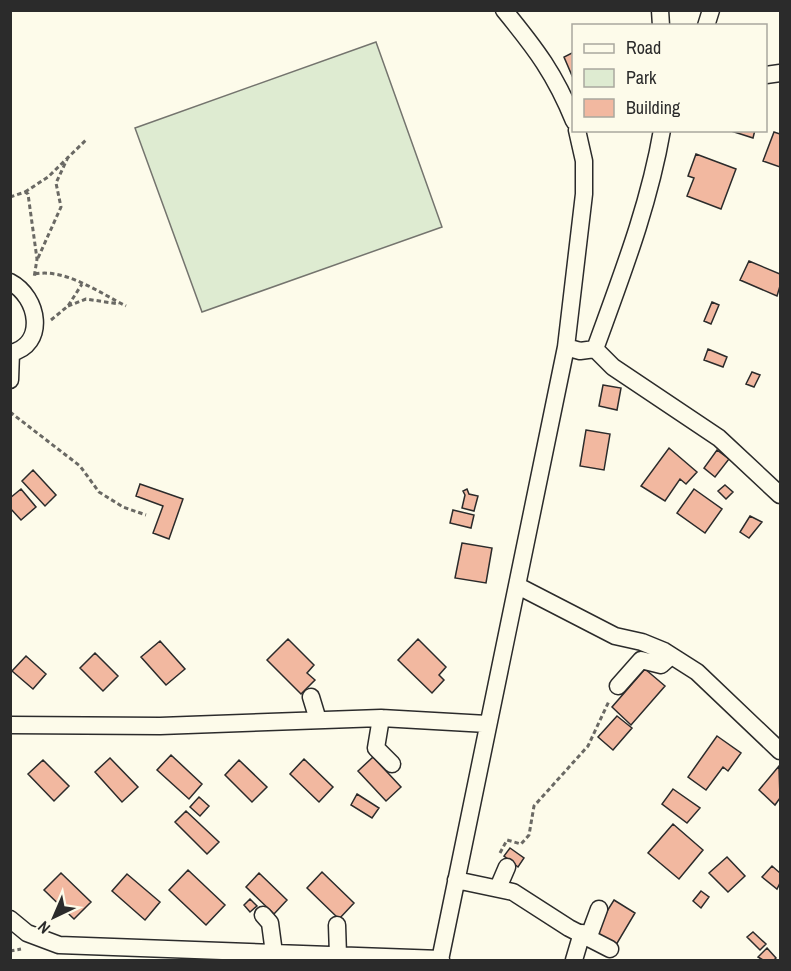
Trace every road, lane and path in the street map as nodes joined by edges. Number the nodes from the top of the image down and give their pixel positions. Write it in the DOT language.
graph roads {
  1 [pos="504,10"];
  2 [pos="572,118"];
  3 [pos="577,132"];
  4 [pos="662,132"];
  5 [pos="86,140"];
  6 [pos="69,155"];
  7 [pos="25,192"];
  8 [pos="10,197"];
  9 [pos="37,260"];
  10 [pos="34,274"];
  11 [pos="82,284"];
  12 [pos="20,289"];
  13 [pos="68,306"];
  14 [pos="34,330"];
  15 [pos="566,347"];
  16 [pos="595,349"];
  17 [pos="11,353"];
  18 [pos="10,380"];
  19 [pos="10,412"];
  20 [pos="780,495"];
  21 [pos="146,515"];
  22 [pos="518,586"];
  23 [pos="671,656"];
  24 [pos="618,686"];
  25 [pos="311,697"];
  26 [pos="381,718"];
  27 [pos="318,720"];
  28 [pos="487,724"];
  29 [pos="10,725"];
  30 [pos="780,751"];
  31 [pos="392,764"];
  32 [pos="521,844"];
  33 [pos="507,867"];
  34 [pos="456,880"];
  35 [pos="498,888"];
  36 [pos="599,909"];
  37 [pos="263,915"];
  38 [pos="10,919"];
  39 [pos="338,925"];
  40 [pos="585,935"];
  41 [pos="610,949"];
  42 [pos="338,955"];
  43 [pos="218,956"];
  44 [pos="283,956"];
  45 [pos="440,960"];
  46 [pos="574,960"];
  1 -- 2 [label="street"];
  3 -- 15 [label="street"];
  4 -- 16 [label="street"];
  5 -- 6 [label="path"];
  6 -- 7 [label="path"];
  6 -- 9 [label="path"];
  7 -- 8 [label="path"];
  7 -- 9 [label="path"];
  9 -- 10 [label="path"];
  10 -- 11 [label="path"];
  10 -- 12 [label="path"];
  10 -- 12 [label="path"];
  11 -- 13 [label="path"];
  11 -- 13 [label="path"];
  12 -- 14 [label="street"];
  13 -- 14 [label="path"];
  14 -- 17 [label="street"];
  15 -- 16 [label="street"];
  15 -- 22 [label="street"];
  16 -- 20 [label="street"];
  17 -- 18 [label="street"];
  19 -- 21 [label="path"];
  22 -- 23 [label="street"];
  22 -- 28 [label="street"];
  23 -- 24 [label="street"];
  23 -- 30 [label="street"];
  24 -- 32 [label="path"];
  25 -- 27 [label="street"];
  26 -- 27 [label="street"];
  26 -- 28 [label="street"];
  26 -- 31 [label="street"];
  27 -- 29 [label="street"];
  28 -- 34 [label="street"];
  33 -- 35 [label="street"];
  34 -- 35 [label="street"];
  34 -- 45 [label="street"];
  35 -- 40 [label="street"];
  36 -- 40 [label="street"];
  37 -- 44 [label="street"];
  38 -- 43 [label="street"];
  39 -- 42 [label="street"];
  40 -- 41 [label="street"];
  40 -- 46 [label="street"];
  42 -- 44 [label="street"];
  42 -- 45 [label="street"];
  43 -- 44 [label="street"];
}
